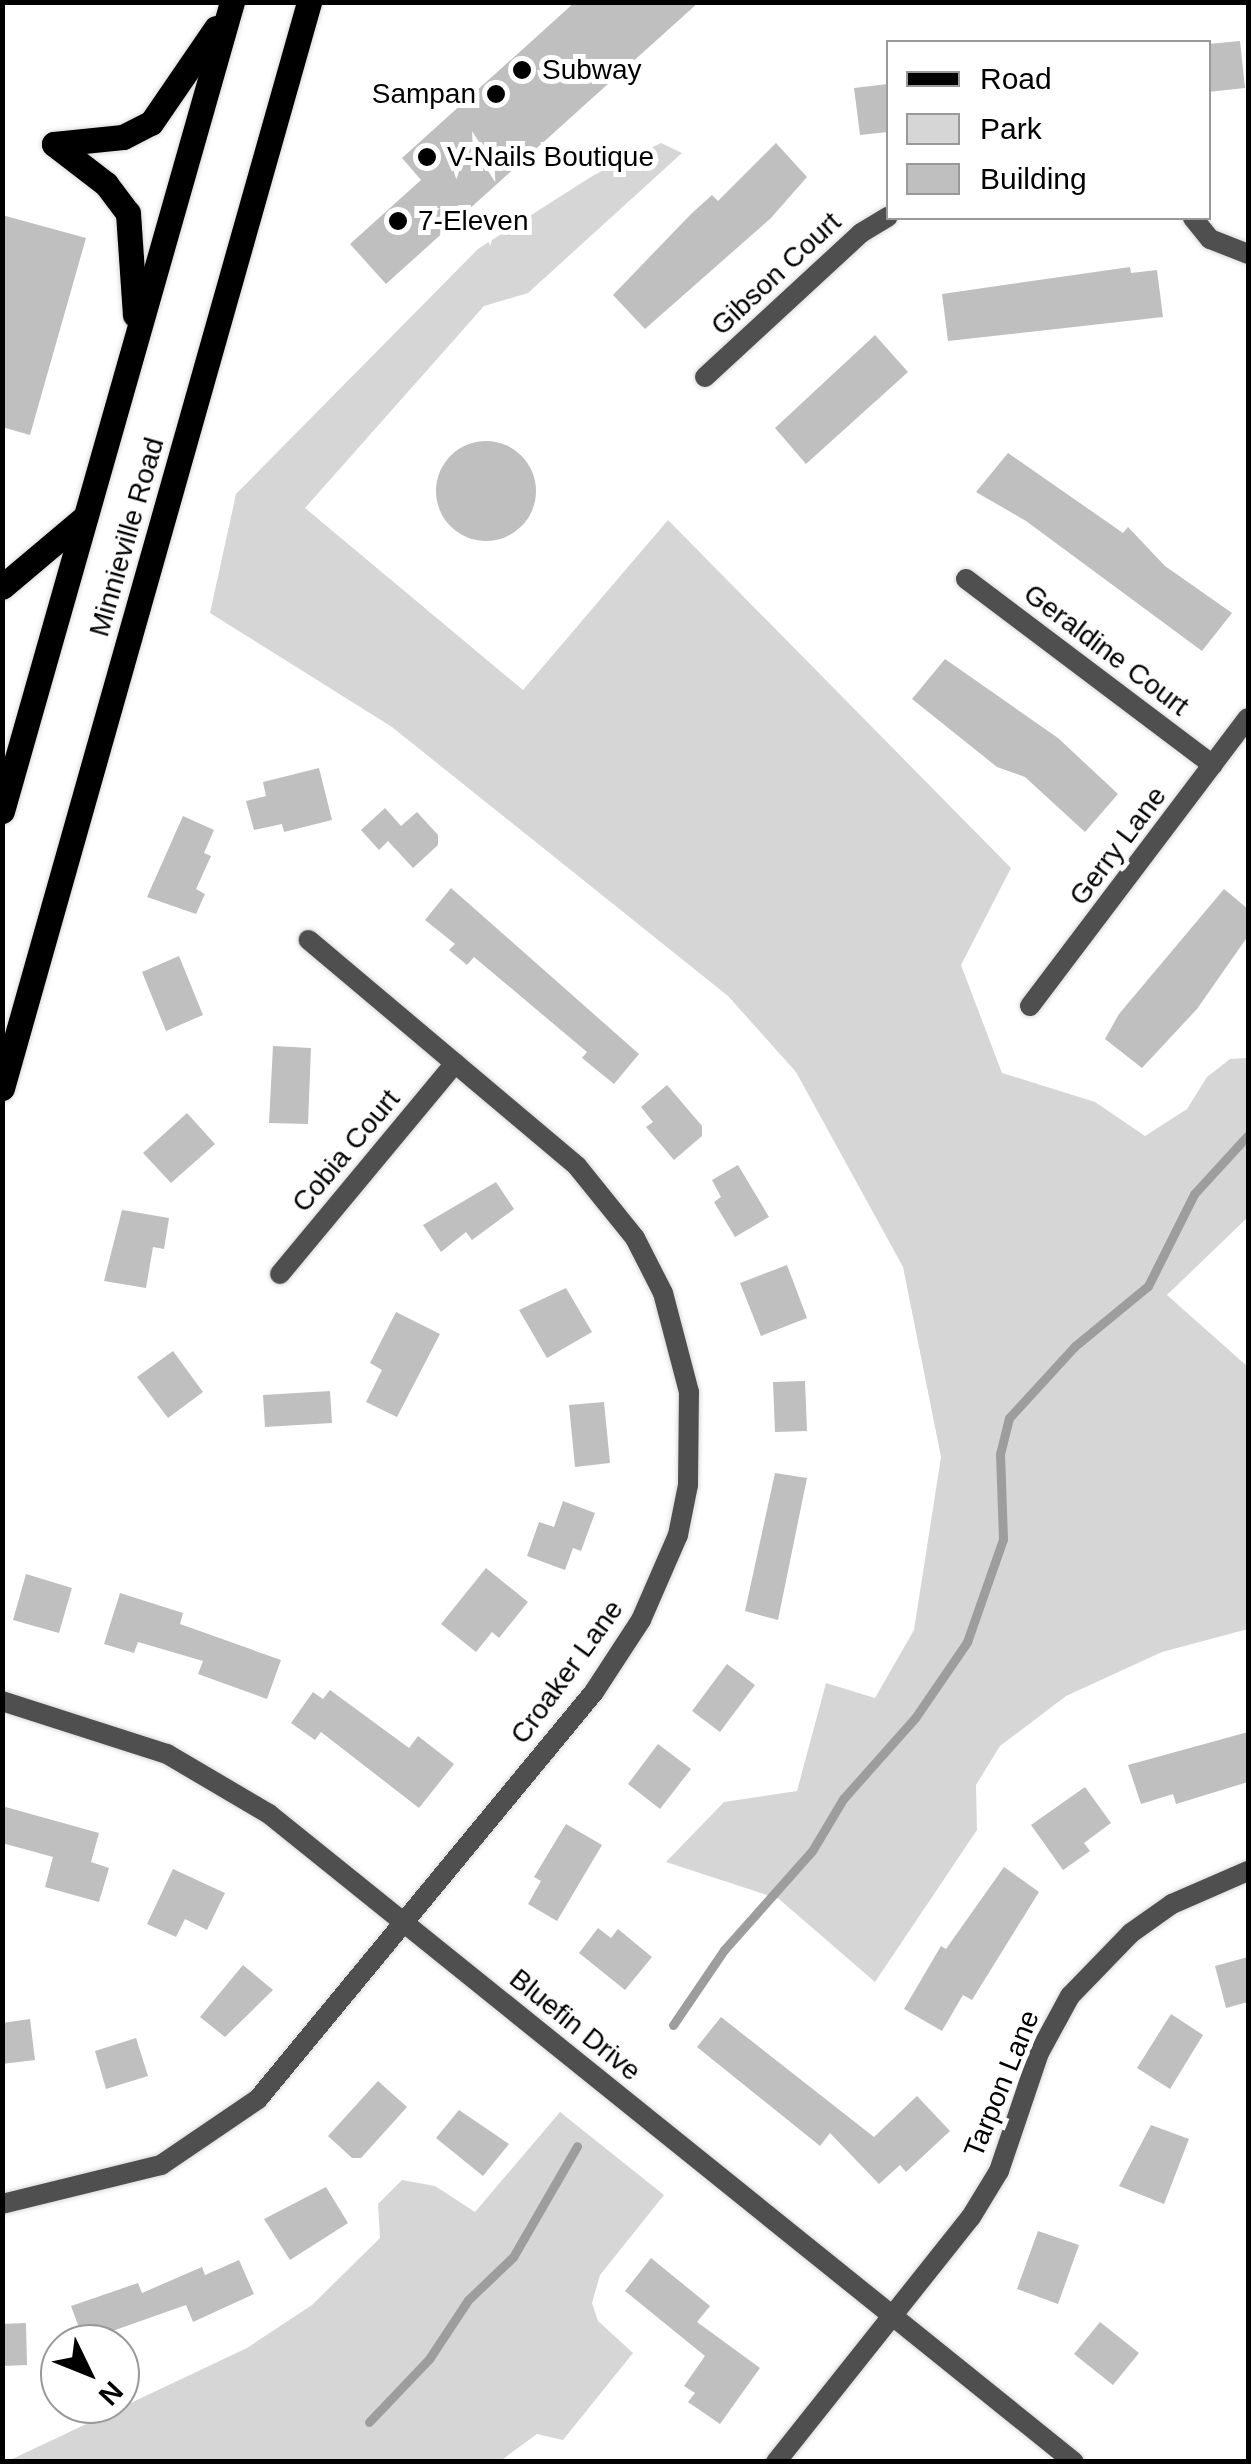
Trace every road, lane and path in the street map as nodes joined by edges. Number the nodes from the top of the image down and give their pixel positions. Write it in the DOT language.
graph roads {
  1 [pos="232,2"];
  2 [pos="309,2"];
  3 [pos="886,219"];
  4 [pos="1195,220"];
  5 [pos="1248,254"];
  6 [pos="135,344"];
  7 [pos="705,378"];
  8 [pos="89,513"];
  9 [pos="966,579"];
  10 [pos="2,588"];
  11 [pos="1248,718"];
  12 [pos="1214,764"];
  13 [pos="2,812"];
  14 [pos="309,940"];
  15 [pos="1030,1006"];
  16 [pos="455,1063"];
  17 [pos="2,1088"];
  18 [pos="280,1274"];
  19 [pos="2,1701"];
  20 [pos="1248,1871"];
  21 [pos="405,1924"];
  22 [pos="2,2204"];
  23 [pos="893,2316"];
  24 [pos="776,2462"];
  25 [pos="1074,2462"];
  1 -- 6 [label="main road, Minnieville Road"];
  1 -- 6 [label="main road"];
  2 -- 17 [label="main road, Minnieville Road"];
  3 -- 7 [label="street, Gibson Court"];
  4 -- 5 [label="street"];
  6 -- 8 [label="main road, Minnieville Road"];
  8 -- 10 [label="main road"];
  8 -- 13 [label="main road, Minnieville Road"];
  9 -- 12 [label="street, Geraldine Court"];
  11 -- 12 [label="street, Gerry Lane"];
  12 -- 15 [label="street, Gerry Lane"];
  14 -- 16 [label="street, Croaker Lane"];
  16 -- 18 [label="street, Cobia Court"];
  16 -- 21 [label="street, Croaker Lane"];
  19 -- 21 [label="street, Bluefin Drive"];
  20 -- 23 [label="street, Tarpon Lane"];
  21 -- 22 [label="street, Croaker Lane"];
  21 -- 23 [label="street, Bluefin Drive"];
  23 -- 24 [label="street, Tarpon Lane"];
  23 -- 25 [label="street, Bluefin Drive"];
}
